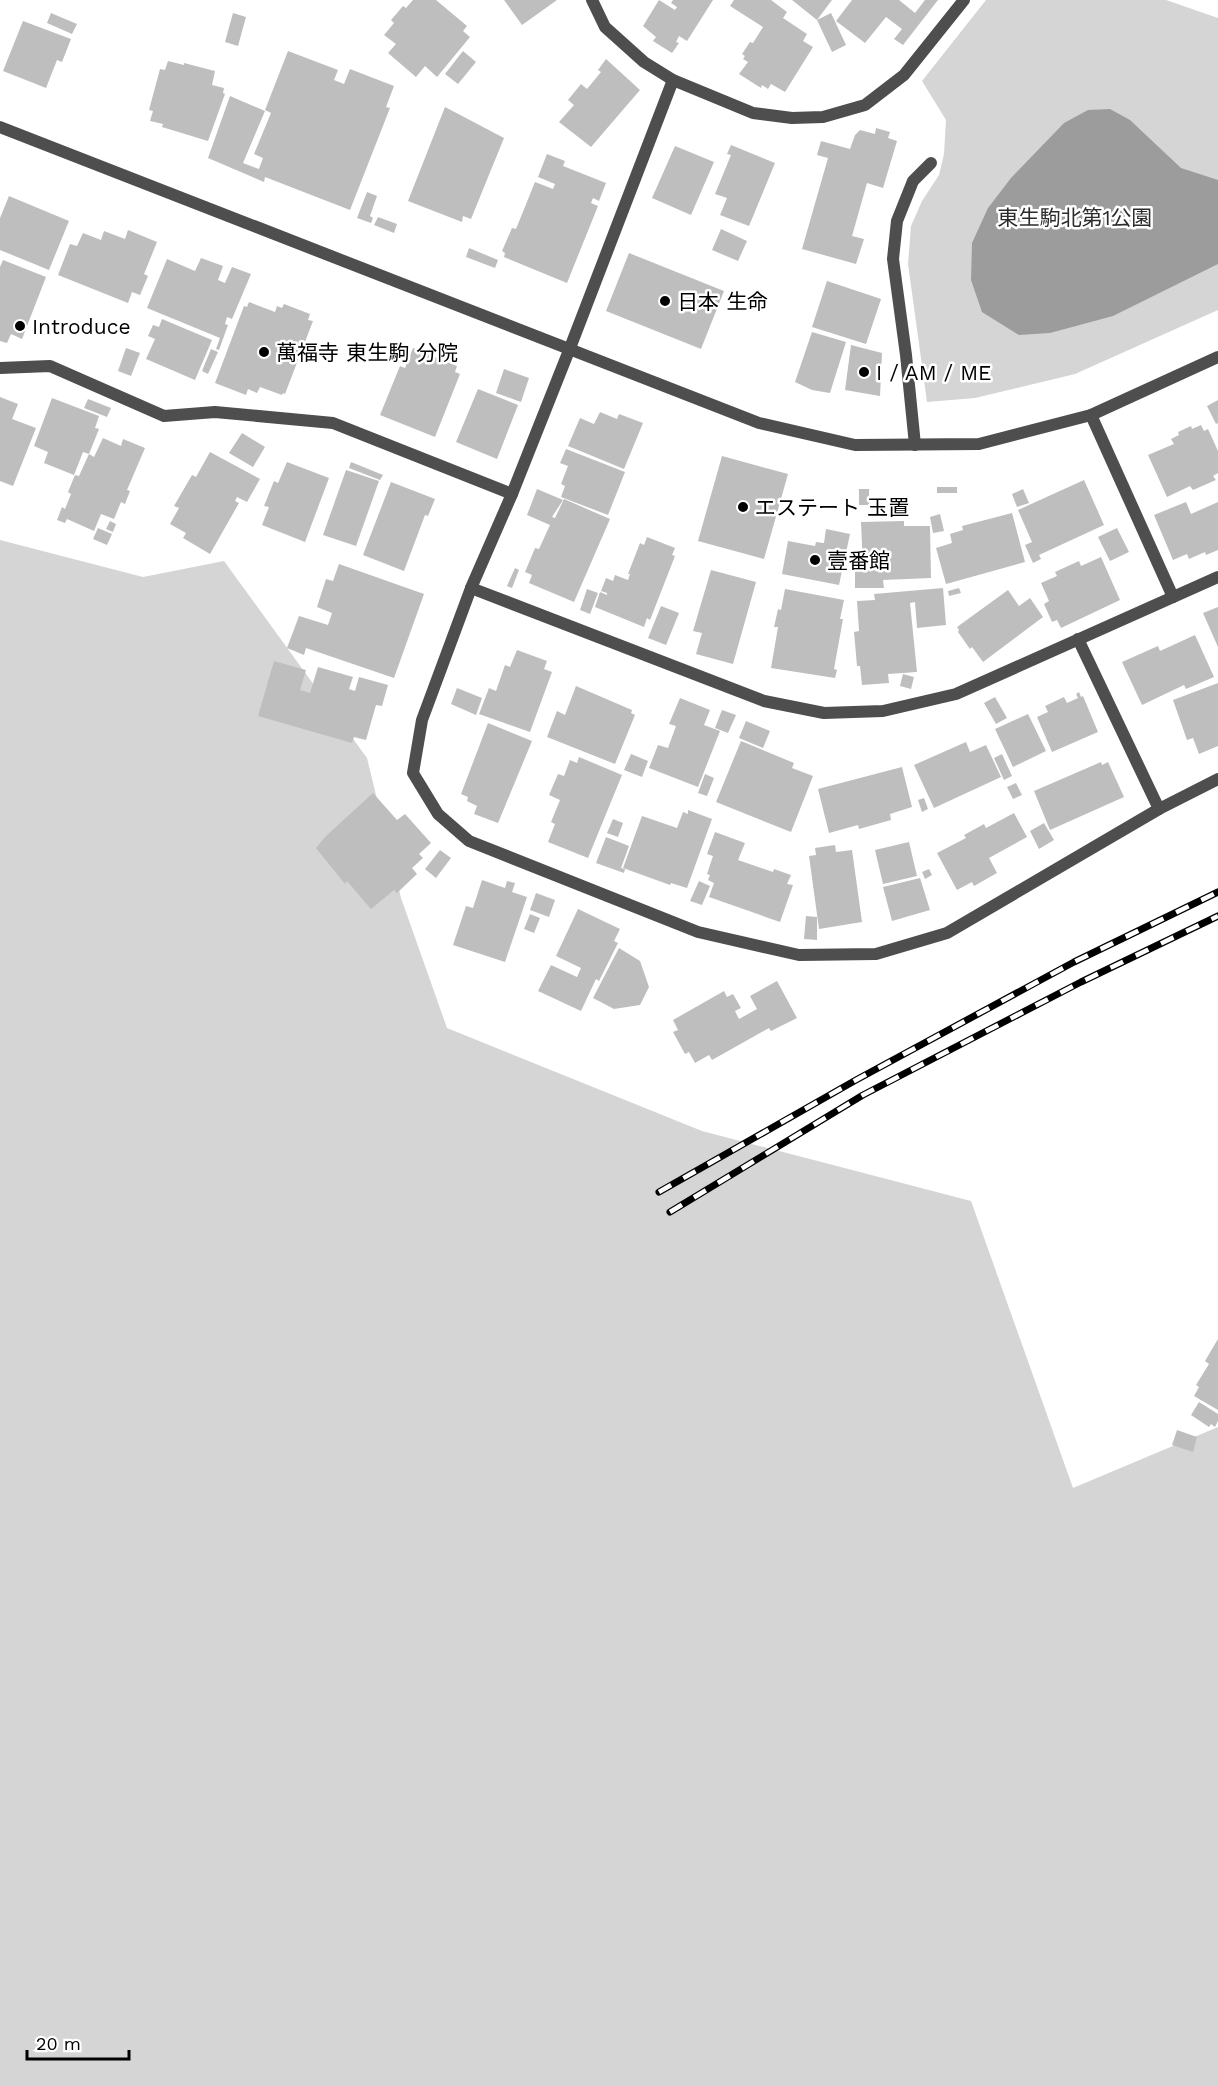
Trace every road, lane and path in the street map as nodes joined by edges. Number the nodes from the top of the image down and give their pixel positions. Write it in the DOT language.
graph roads {
  1 [pos="592,0"];
  2 [pos="964,0"];
  3 [pos="673,80"];
  4 [pos="0,127"];
  5 [pos="931,163"];
  6 [pos="570,348"];
  7 [pos="1218,357"];
  8 [pos="0,368"];
  9 [pos="1091,415"];
  10 [pos="915,445"];
  11 [pos="512,494"];
  12 [pos="1218,577"];
  13 [pos="471,588"];
  14 [pos="1173,597"];
  15 [pos="1078,639"];
  16 [pos="1218,779"];
  17 [pos="1159,809"];
  1 -- 3 [label="street"];
  2 -- 3 [label="street"];
  3 -- 6 [label="street"];
  4 -- 6 [label="street"];
  5 -- 10 [label="street"];
  6 -- 10 [label="street"];
  6 -- 11 [label="street"];
  7 -- 9 [label="street"];
  8 -- 11 [label="street"];
  9 -- 10 [label="street"];
  9 -- 14 [label="street"];
  11 -- 13 [label="street"];
  12 -- 14 [label="street"];
  13 -- 15 [label="street"];
  13 -- 17 [label="street"];
  14 -- 15 [label="street"];
  15 -- 17 [label="street"];
  16 -- 17 [label="street"];
}
